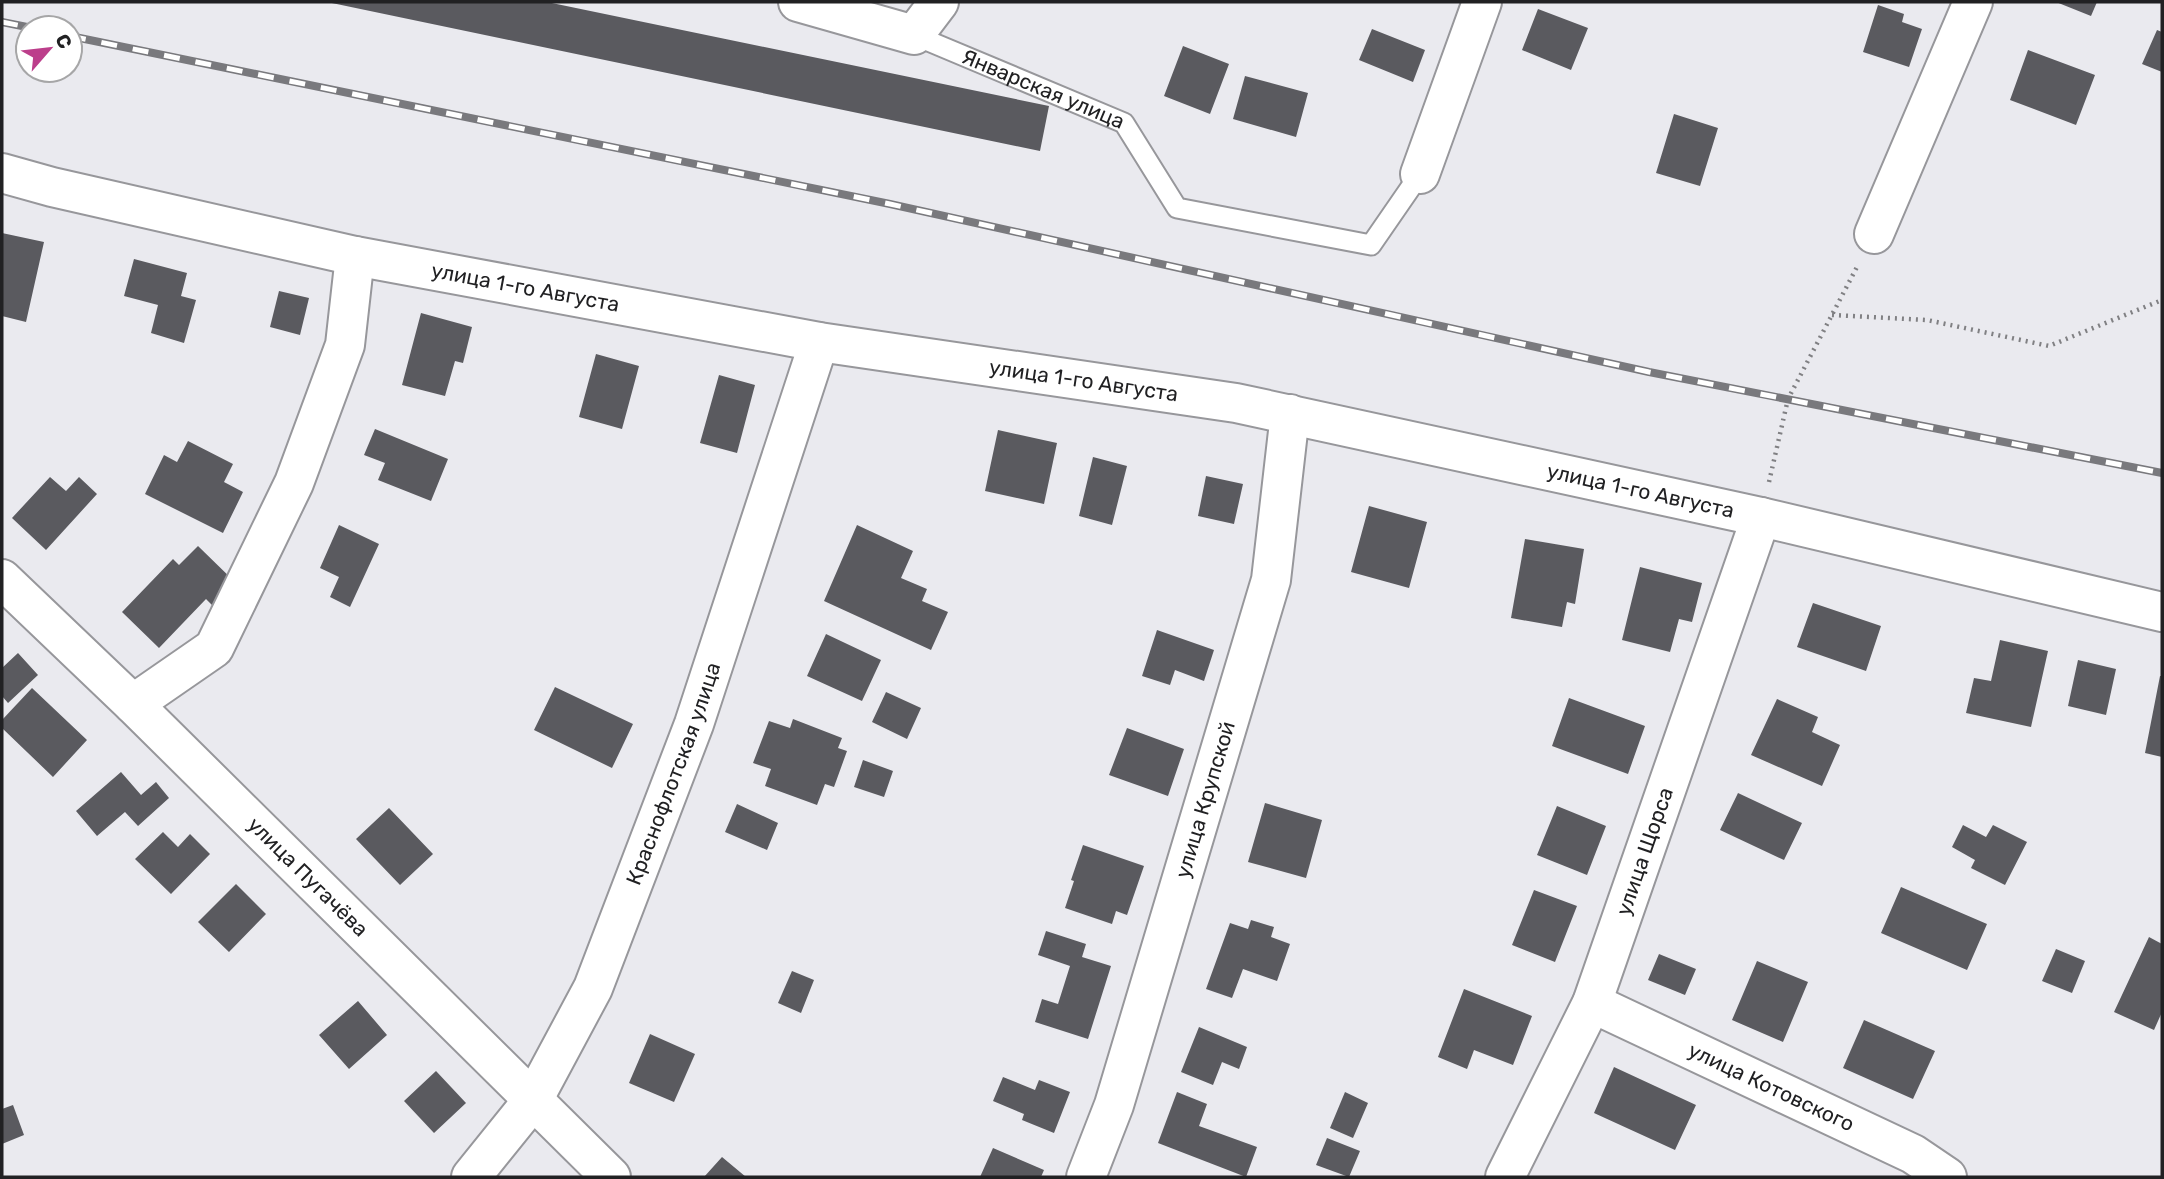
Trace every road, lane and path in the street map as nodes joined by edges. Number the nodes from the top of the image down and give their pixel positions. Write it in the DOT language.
graph roads {
  1 [pos="798,2"];
  2 [pos="939,2"];
  3 [pos="1482,2"];
  4 [pos="1973,2"];
  5 [pos="914,35"];
  6 [pos="2,173"];
  7 [pos="1420,174"];
  8 [pos="1874,234"];
  9 [pos="355,256"];
  10 [pos="2162,300"];
  11 [pos="1832,315"];
  12 [pos="819,342"];
  13 [pos="1290,414"];
  14 [pos="1761,517"];
  15 [pos="2,579"];
  16 [pos="2162,612"];
  17 [pos="133,704"];
  18 [pos="1591,1003"];
  19 [pos="534,1100"];
  20 [pos="471,1177"];
  21 [pos="611,1177"];
  22 [pos="1086,1177"];
  23 [pos="1505,1177"];
  24 [pos="1947,1177"];
  1 -- 5 [label="street, Январская улица"];
  2 -- 5 [label="street"];
  3 -- 7 [label="street"];
  4 -- 8 [label="street"];
  5 -- 7 [label="lane, Январская улица"];
  6 -- 9 [label="street, улица 1-го Августа"];
  8 -- 11 [label="path"];
  9 -- 12 [label="street, улица 1-го Августа"];
  9 -- 17 [label="street"];
  10 -- 11 [label="path"];
  11 -- 14 [label="path"];
  12 -- 13 [label="street, улица 1-го Августа"];
  12 -- 19 [label="street, Краснофлотская улица"];
  13 -- 14 [label="street, улица 1-го Августа"];
  13 -- 22 [label="street, улица Крупской"];
  14 -- 16 [label="street, улица 1-го Августа"];
  14 -- 18 [label="street, улица Щорса"];
  15 -- 17 [label="street, улица Пугачёва"];
  17 -- 19 [label="street, улица Пугачёва"];
  18 -- 23 [label="street, улица Щорса"];
  18 -- 24 [label="street, улица Котовского"];
  19 -- 20 [label="street, Краснофлотская улица"];
  19 -- 21 [label="street, улица Пугачёва"];
}
